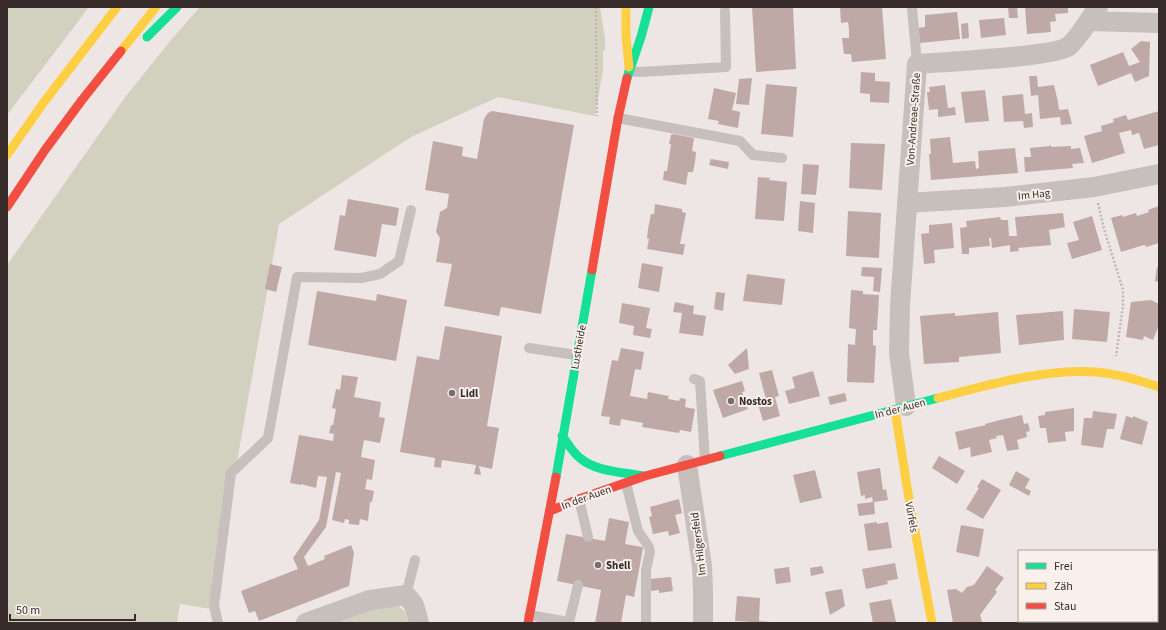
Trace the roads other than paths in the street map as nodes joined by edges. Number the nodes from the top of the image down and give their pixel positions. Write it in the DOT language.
graph roads {
  1 [pos="118,7"];
  2 [pos="156,7"];
  3 [pos="177,7"];
  4 [pos="626,7"];
  5 [pos="648,7"];
  6 [pos="912,7"];
  7 [pos="725,10"];
  8 [pos="1093,14"];
  9 [pos="1159,23"];
  10 [pos="143,41"];
  11 [pos="132,52"];
  12 [pos="917,64"];
  13 [pos="629,71"];
  14 [pos="82,100"];
  15 [pos="618,118"];
  16 [pos="7,155"];
  17 [pos="782,158"];
  18 [pos="1159,174"];
  19 [pos="907,203"];
  20 [pos="7,207"];
  21 [pos="411,210"];
  22 [pos="529,348"];
  23 [pos="576,355"];
  24 [pos="694,378"];
  25 [pos="1159,387"];
  26 [pos="901,408"];
  27 [pos="562,436"];
  28 [pos="696,463"];
  29 [pos="645,476"];
  30 [pos="626,483"];
  31 [pos="579,499"];
  32 [pos="550,511"];
  33 [pos="588,537"];
  34 [pos="415,560"];
  35 [pos="578,585"];
  36 [pos="406,595"];
  37 [pos="529,619"];
  38 [pos="569,622"];
  39 [pos="218,623"];
  40 [pos="306,623"];
  41 [pos="419,623"];
  42 [pos="646,623"];
  43 [pos="703,623"];
  44 [pos="932,623"];
  1 -- 16 [label="main road"];
  2 -- 14 [label="main road"];
  3 -- 10 [label="main road"];
  4 -- 13 [label="main road, Lustheide"];
  5 -- 13 [label="main road, Lustheide"];
  6 -- 12 [label="lane"];
  7 -- 13 [label="lane"];
  8 -- 9 [label="street, Von-Andreae-Straße"];
  8 -- 12 [label="street, Von-Andreae-Straße"];
  11 -- 14 [label="main road"];
  12 -- 19 [label="street, Von-Andreae-Straße"];
  13 -- 15 [label="main road, Lustheide"];
  14 -- 20 [label="main road"];
  15 -- 17 [label="lane"];
  15 -- 23 [label="main road, Lustheide"];
  18 -- 19 [label="street, Im Hag"];
  19 -- 26 [label="street, Von-Andreae-Straße"];
  21 -- 39 [label="lane"];
  22 -- 23 [label="lane"];
  23 -- 27 [label="main road, Lustheide"];
  24 -- 28 [label="lane"];
  25 -- 26 [label="main road, In der Auen"];
  26 -- 28 [label="main road, In der Auen"];
  26 -- 44 [label="main road, Vürfels"];
  27 -- 29 [label="main road, In der Auen"];
  27 -- 32 [label="main road, Lustheide"];
  28 -- 29 [label="main road, In der Auen"];
  28 -- 43 [label="street, Im Hilgersfeld"];
  29 -- 30 [label="main road, In der Auen"];
  30 -- 31 [label="main road, In der Auen"];
  30 -- 42 [label="lane"];
  31 -- 32 [label="main road, In der Auen"];
  31 -- 33 [label="lane"];
  32 -- 37 [label="main road, Lustheide"];
  34 -- 36 [label="lane"];
  35 -- 38 [label="lane"];
  36 -- 40 [label="street"];
  36 -- 41 [label="street"];
  37 -- 38 [label="lane"];
}
